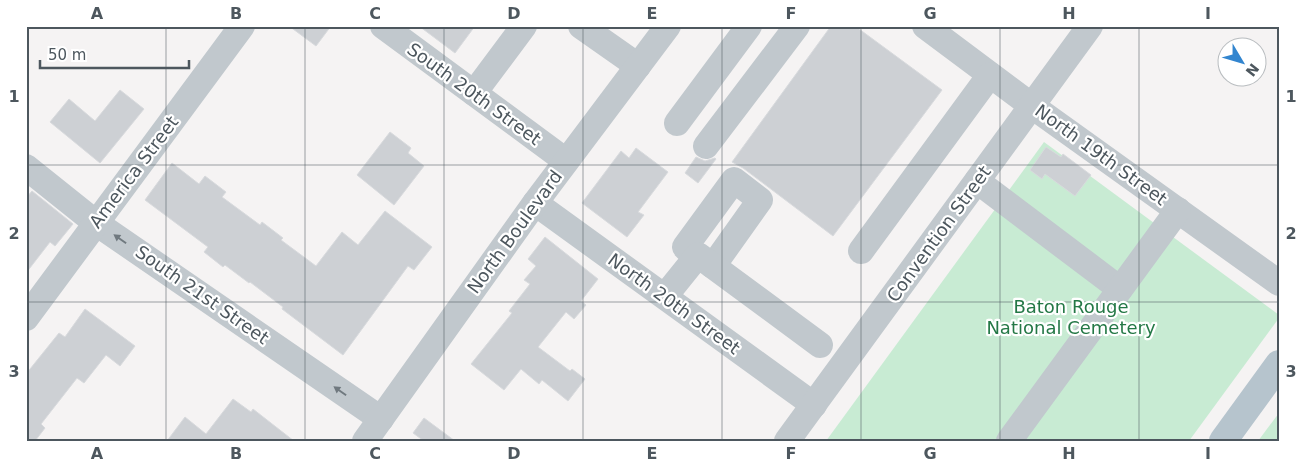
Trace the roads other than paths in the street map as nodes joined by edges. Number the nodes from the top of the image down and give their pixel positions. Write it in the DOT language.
graph roads {
  1 [pos="242,26"];
  2 [pos="382,26"];
  3 [pos="524,26"];
  4 [pos="581,26"];
  5 [pos="668,26"];
  6 [pos="749,26"];
  7 [pos="797,26"];
  8 [pos="925,26"];
  9 [pos="1090,26"];
  10 [pos="638,66"];
  11 [pos="990,75"];
  12 [pos="474,93"];
  13 [pos="1032,106"];
  14 [pos="677,123"];
  15 [pos="706,146"];
  16 [pos="566,161"];
  17 [pos="26,167"];
  18 [pos="977,181"];
  19 [pos="535,204"];
  20 [pos="1178,210"];
  21 [pos="96,223"];
  22 [pos="861,251"];
  23 [pos="1279,283"];
  24 [pos="1120,289"];
  25 [pos="666,296"];
  26 [pos="26,318"];
  27 [pos="820,345"];
  28 [pos="1279,364"];
  29 [pos="814,404"];
  30 [pos="381,419"];
  31 [pos="365,441"];
  32 [pos="787,441"];
  33 [pos="1009,441"];
  34 [pos="1223,441"];
  1 -- 21 [label="street, America Street"];
  2 -- 12 [label="street, South 20th Street"];
  3 -- 12 [label="street"];
  4 -- 10 [label="street"];
  5 -- 10 [label="street, North Boulevard"];
  6 -- 14 [label="street"];
  7 -- 15 [label="street"];
  8 -- 11 [label="street, North 19th Street"];
  9 -- 13 [label="street, Convention Street"];
  10 -- 16 [label="street, North Boulevard"];
  11 -- 13 [label="street, North 19th Street"];
  11 -- 22 [label="street"];
  12 -- 16 [label="street, South 20th Street"];
  13 -- 18 [label="street, Convention Street"];
  13 -- 20 [label="street, North 19th Street"];
  16 -- 19 [label="street, North Boulevard"];
  17 -- 21 [label="street, South 21st Street"];
  18 -- 24 [label="street"];
  18 -- 29 [label="street, Convention Street"];
  19 -- 25 [label="street, North 20th Street"];
  19 -- 30 [label="street, North Boulevard"];
  20 -- 23 [label="street, North 19th Street"];
  20 -- 24 [label="street"];
  21 -- 26 [label="street, America Street"];
  30 -- 21 [label="street, South 21st Street, one-way"];
  24 -- 33 [label="street"];
  25 -- 27 [label="street"];
  25 -- 29 [label="street, North 20th Street"];
  28 -- 34 [label="main road"];
  29 -- 32 [label="street, Convention Street"];
  30 -- 31 [label="street, North Boulevard"];
}
